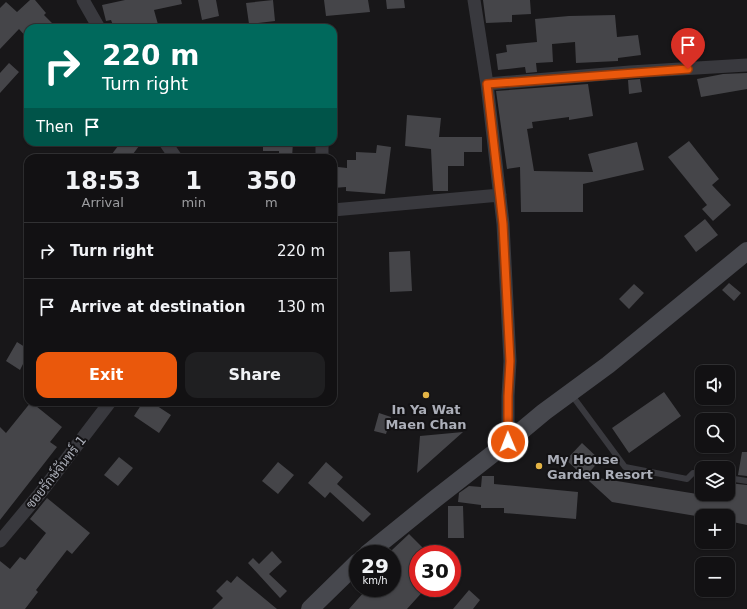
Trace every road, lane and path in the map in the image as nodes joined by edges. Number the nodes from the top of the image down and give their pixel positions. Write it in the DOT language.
graph roads {
  1 [pos="83,0"];
  2 [pos="474,0"];
  3 [pos="97,24"];
  4 [pos="747,65"];
  5 [pos="487,84"];
  6 [pos="500,195"];
  7 [pos="337,210"];
  8 [pos="747,251"];
  9 [pos="570,393"];
  10 [pos="107,406"];
  11 [pos="508,442"];
  12 [pos="695,473"];
  13 [pos="735,479"];
  14 [pos="747,481"];
  15 [pos="5,526"];
  16 [pos="0,541"];
  17 [pos="378,545"];
  18 [pos="349,571"];
  19 [pos="310,609"];
  1 -- 3 [label="street"];
  2 -- 5 [label="street"];
  4 -- 5 [label="street"];
  5 -- 6 [label="street"];
  6 -- 7 [label="street"];
  6 -- 11 [label="street"];
  8 -- 9 [label="main road"];
  9 -- 11 [label="main road"];
  9 -- 12 [label="lane"];
  10 -- 15 [label="street, ซอยรักษ์จันทร์ 1"];
  11 -- 17 [label="main road"];
  13 -- 14 [label="lane"];
  15 -- 16 [label="street, ซอยรักษ์จันทร์ 1"];
  18 -- 19 [label="main road"];
}
